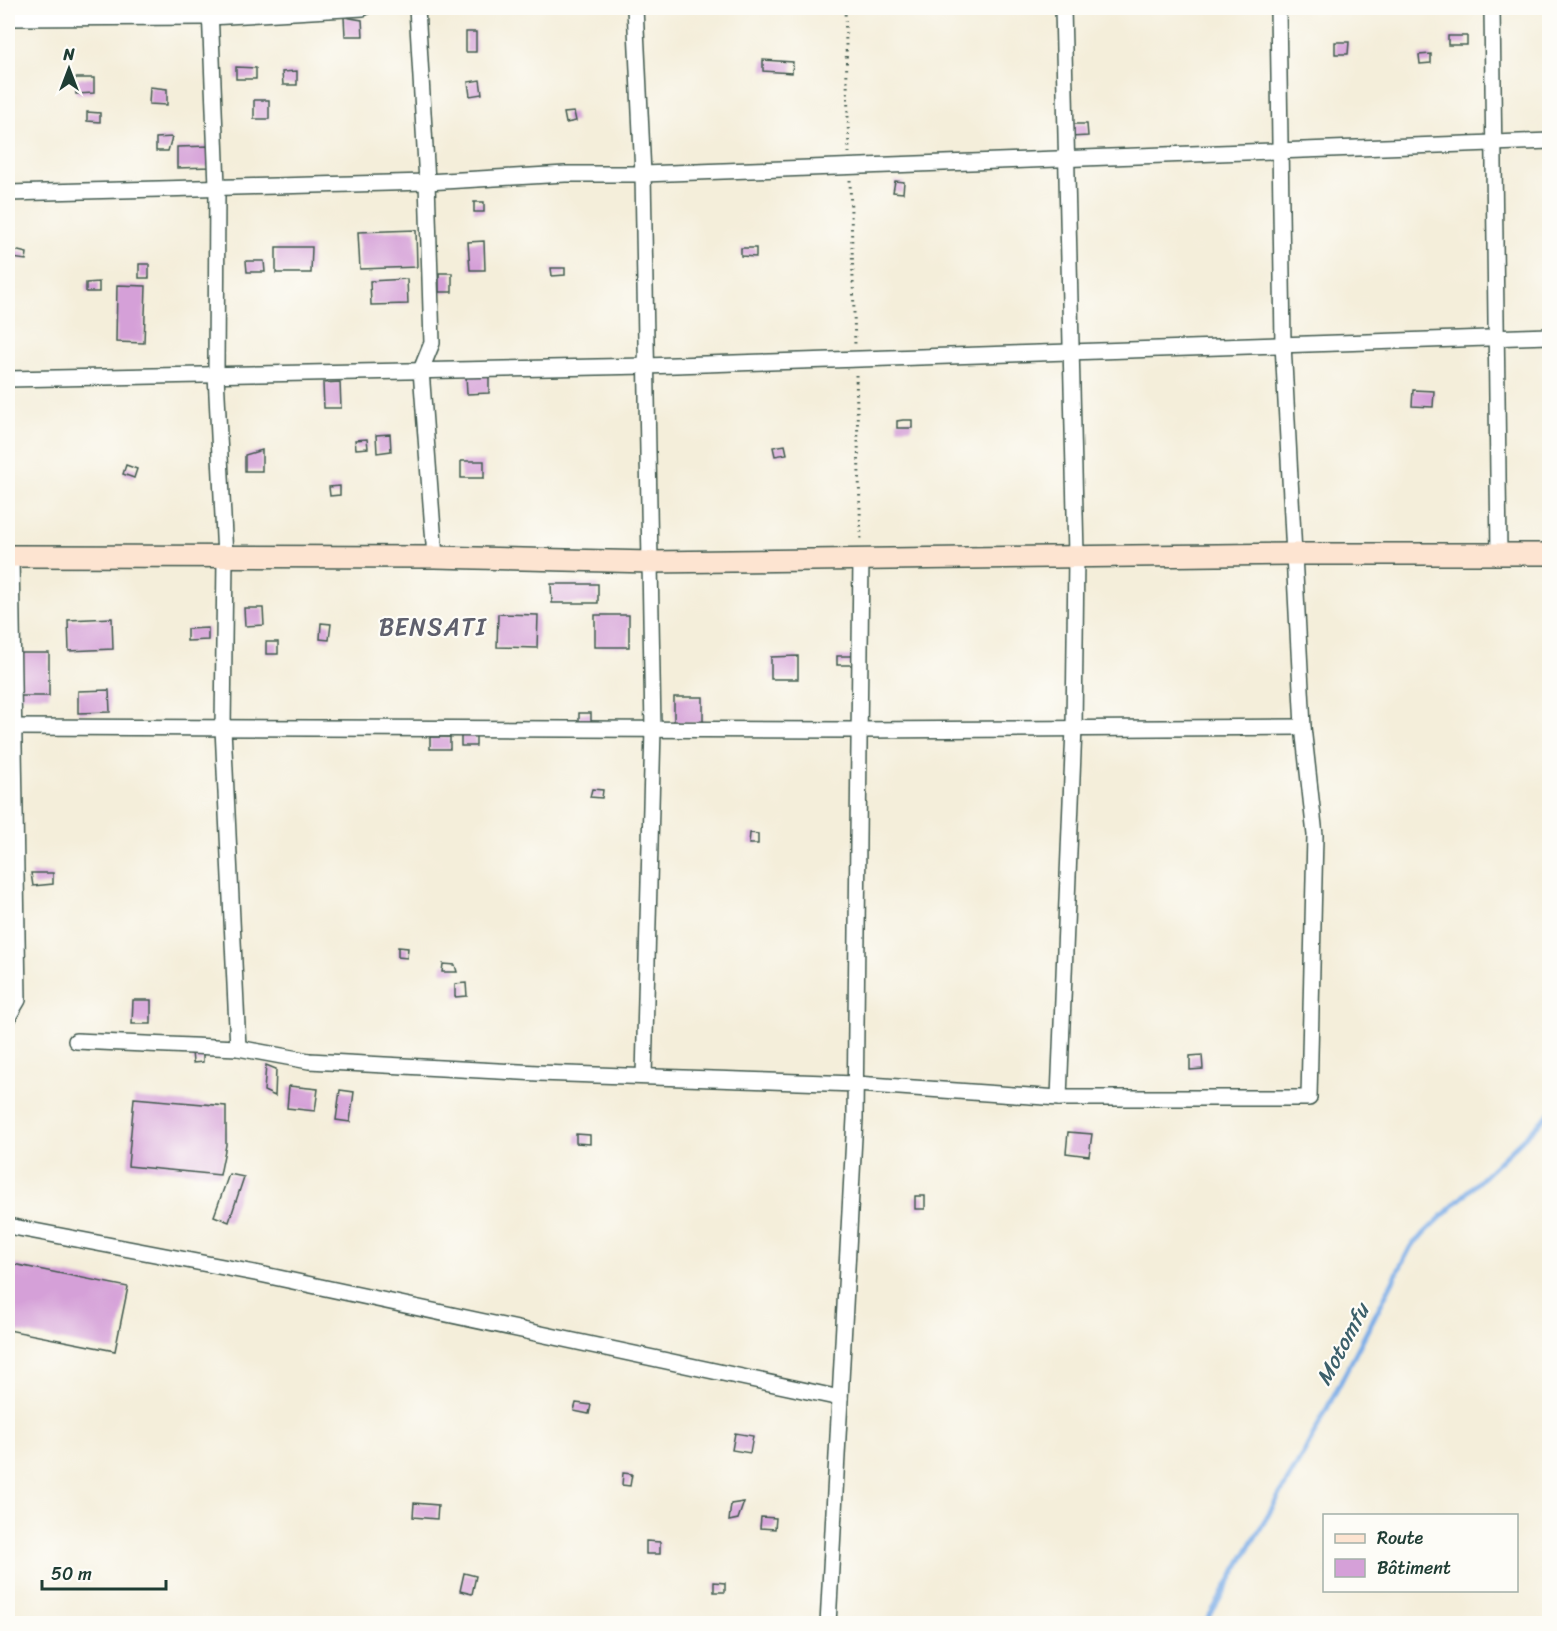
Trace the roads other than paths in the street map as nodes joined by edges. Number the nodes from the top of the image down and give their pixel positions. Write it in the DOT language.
graph roads {
  1 [pos="363,8"];
  2 [pos="417,8"];
  3 [pos="635,8"];
  4 [pos="1063,8"];
  5 [pos="1278,8"];
  6 [pos="1492,8"];
  7 [pos="210,12"];
  8 [pos="8,18"];
  9 [pos="1494,141"];
  10 [pos="1550,141"];
  11 [pos="1281,149"];
  12 [pos="1066,158"];
  13 [pos="643,174"];
  14 [pos="427,182"];
  15 [pos="217,186"];
  16 [pos="8,193"];
  17 [pos="1550,336"];
  18 [pos="1496,337"];
  19 [pos="1283,344"];
  20 [pos="1070,351"];
  21 [pos="646,366"];
  22 [pos="421,370"];
  23 [pos="216,375"];
  24 [pos="8,379"];
  25 [pos="1499,553"];
  26 [pos="1292,554"];
  27 [pos="1550,554"];
  28 [pos="1076,555"];
  29 [pos="9,556"];
  30 [pos="225,556"];
  31 [pos="435,557"];
  32 [pos="861,557"];
  33 [pos="651,561"];
  34 [pos="11,727"];
  35 [pos="1303,727"];
  36 [pos="223,728"];
  37 [pos="1074,728"];
  38 [pos="653,729"];
  39 [pos="859,730"];
  40 [pos="8,1017"];
  41 [pos="76,1041"];
  42 [pos="238,1048"];
  43 [pos="644,1076"];
  44 [pos="856,1084"];
  45 [pos="1059,1098"];
  46 [pos="8,1226"];
  47 [pos="840,1398"];
  48 [pos="828,1623"];
  1 -- 7 [label="street"];
  2 -- 14 [label="street"];
  3 -- 13 [label="street"];
  4 -- 12 [label="street"];
  5 -- 11 [label="street"];
  6 -- 9 [label="street"];
  7 -- 8 [label="street"];
  7 -- 15 [label="street"];
  9 -- 10 [label="street"];
  9 -- 11 [label="street"];
  9 -- 18 [label="street"];
  11 -- 12 [label="street"];
  11 -- 19 [label="street"];
  12 -- 13 [label="street"];
  12 -- 20 [label="street"];
  13 -- 14 [label="street"];
  13 -- 21 [label="street"];
  14 -- 15 [label="street"];
  14 -- 22 [label="street"];
  15 -- 16 [label="street"];
  15 -- 23 [label="street"];
  17 -- 18 [label="street"];
  18 -- 19 [label="street"];
  18 -- 25 [label="street"];
  19 -- 20 [label="street"];
  19 -- 26 [label="street"];
  20 -- 21 [label="street"];
  20 -- 28 [label="street"];
  21 -- 22 [label="street"];
  21 -- 33 [label="street"];
  22 -- 23 [label="street"];
  22 -- 31 [label="street"];
  23 -- 24 [label="street"];
  23 -- 30 [label="street"];
  25 -- 26 [label="street"];
  25 -- 27 [label="street"];
  26 -- 28 [label="street"];
  26 -- 35 [label="street"];
  28 -- 32 [label="street"];
  28 -- 37 [label="street"];
  29 -- 30 [label="street"];
  29 -- 34 [label="street"];
  30 -- 31 [label="street"];
  30 -- 36 [label="street"];
  31 -- 33 [label="street"];
  32 -- 33 [label="street"];
  32 -- 39 [label="street"];
  33 -- 38 [label="street"];
  34 -- 36 [label="street"];
  34 -- 40 [label="street"];
  35 -- 37 [label="street"];
  35 -- 45 [label="street"];
  36 -- 38 [label="street"];
  36 -- 42 [label="street"];
  37 -- 39 [label="street"];
  37 -- 45 [label="street"];
  38 -- 39 [label="street"];
  38 -- 43 [label="street"];
  39 -- 44 [label="street"];
  41 -- 42 [label="street"];
  42 -- 43 [label="street"];
  43 -- 44 [label="street"];
  44 -- 45 [label="street"];
  44 -- 47 [label="street"];
  46 -- 47 [label="street"];
  47 -- 48 [label="street"];
}
